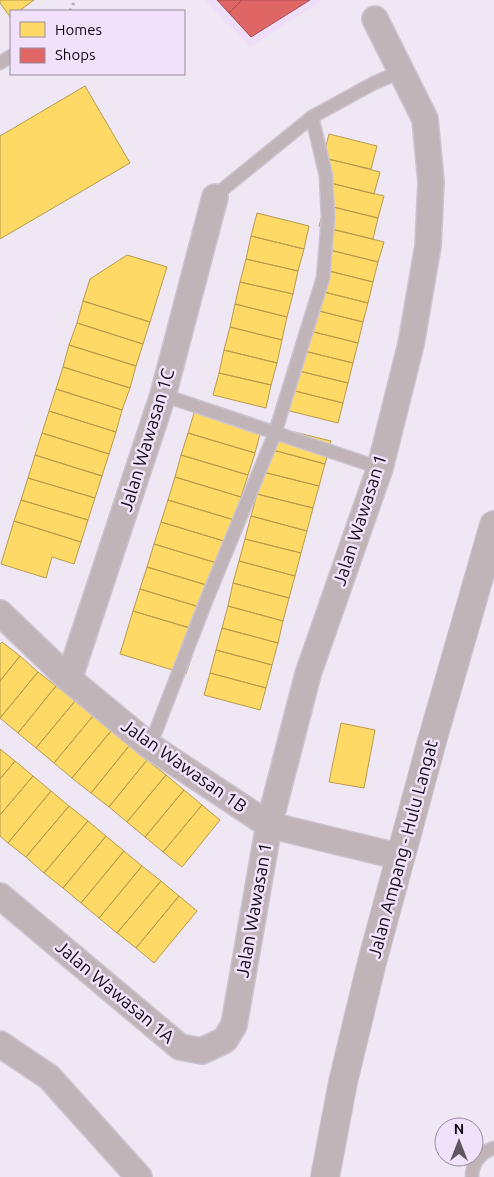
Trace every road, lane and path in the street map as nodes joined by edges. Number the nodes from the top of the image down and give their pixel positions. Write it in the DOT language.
graph roads {
  1 [pos="375,19"];
  2 [pos="402,71"];
  3 [pos="312,117"];
  4 [pos="215,197"];
  5 [pos="163,395"];
  6 [pos="275,432"];
  7 [pos="380,468"];
  8 [pos="494,525"];
  9 [pos="0,613"];
  10 [pos="69,679"];
  11 [pos="150,746"];
  12 [pos="269,825"];
  13 [pos="401,857"];
  14 [pos="0,896"];
  15 [pos="234,1025"];
  16 [pos="0,1044"];
  17 [pos="494,1148"];
  18 [pos="139,1177"];
  19 [pos="325,1177"];
  20 [pos="472,1177"];
  1 -- 2 [label="street, Jalan Wawasan 1"];
  2 -- 3 [label="lane"];
  2 -- 7 [label="street, Jalan Wawasan 1"];
  3 -- 4 [label="lane"];
  3 -- 6 [label="lane"];
  4 -- 5 [label="street, Jalan Wawasan 1C"];
  5 -- 6 [label="lane"];
  5 -- 10 [label="street, Jalan Wawasan 1C"];
  6 -- 7 [label="lane"];
  6 -- 11 [label="lane"];
  7 -- 12 [label="street, Jalan Wawasan 1"];
  8 -- 13 [label="street, Jalan Ampang - Hulu Langat"];
  9 -- 10 [label="street, Jalan Wawasan 1B"];
  10 -- 11 [label="street, Jalan Wawasan 1B"];
  11 -- 12 [label="street, Jalan Wawasan 1B"];
  12 -- 13 [label="street, Jalan Wawasan 1B"];
  12 -- 15 [label="street, Jalan Wawasan 1"];
  13 -- 19 [label="street, Jalan Ampang - Hulu Langat"];
  14 -- 15 [label="street, Jalan Wawasan 1A"];
  16 -- 18 [label="street"];
  17 -- 20 [label="lane"];
}
